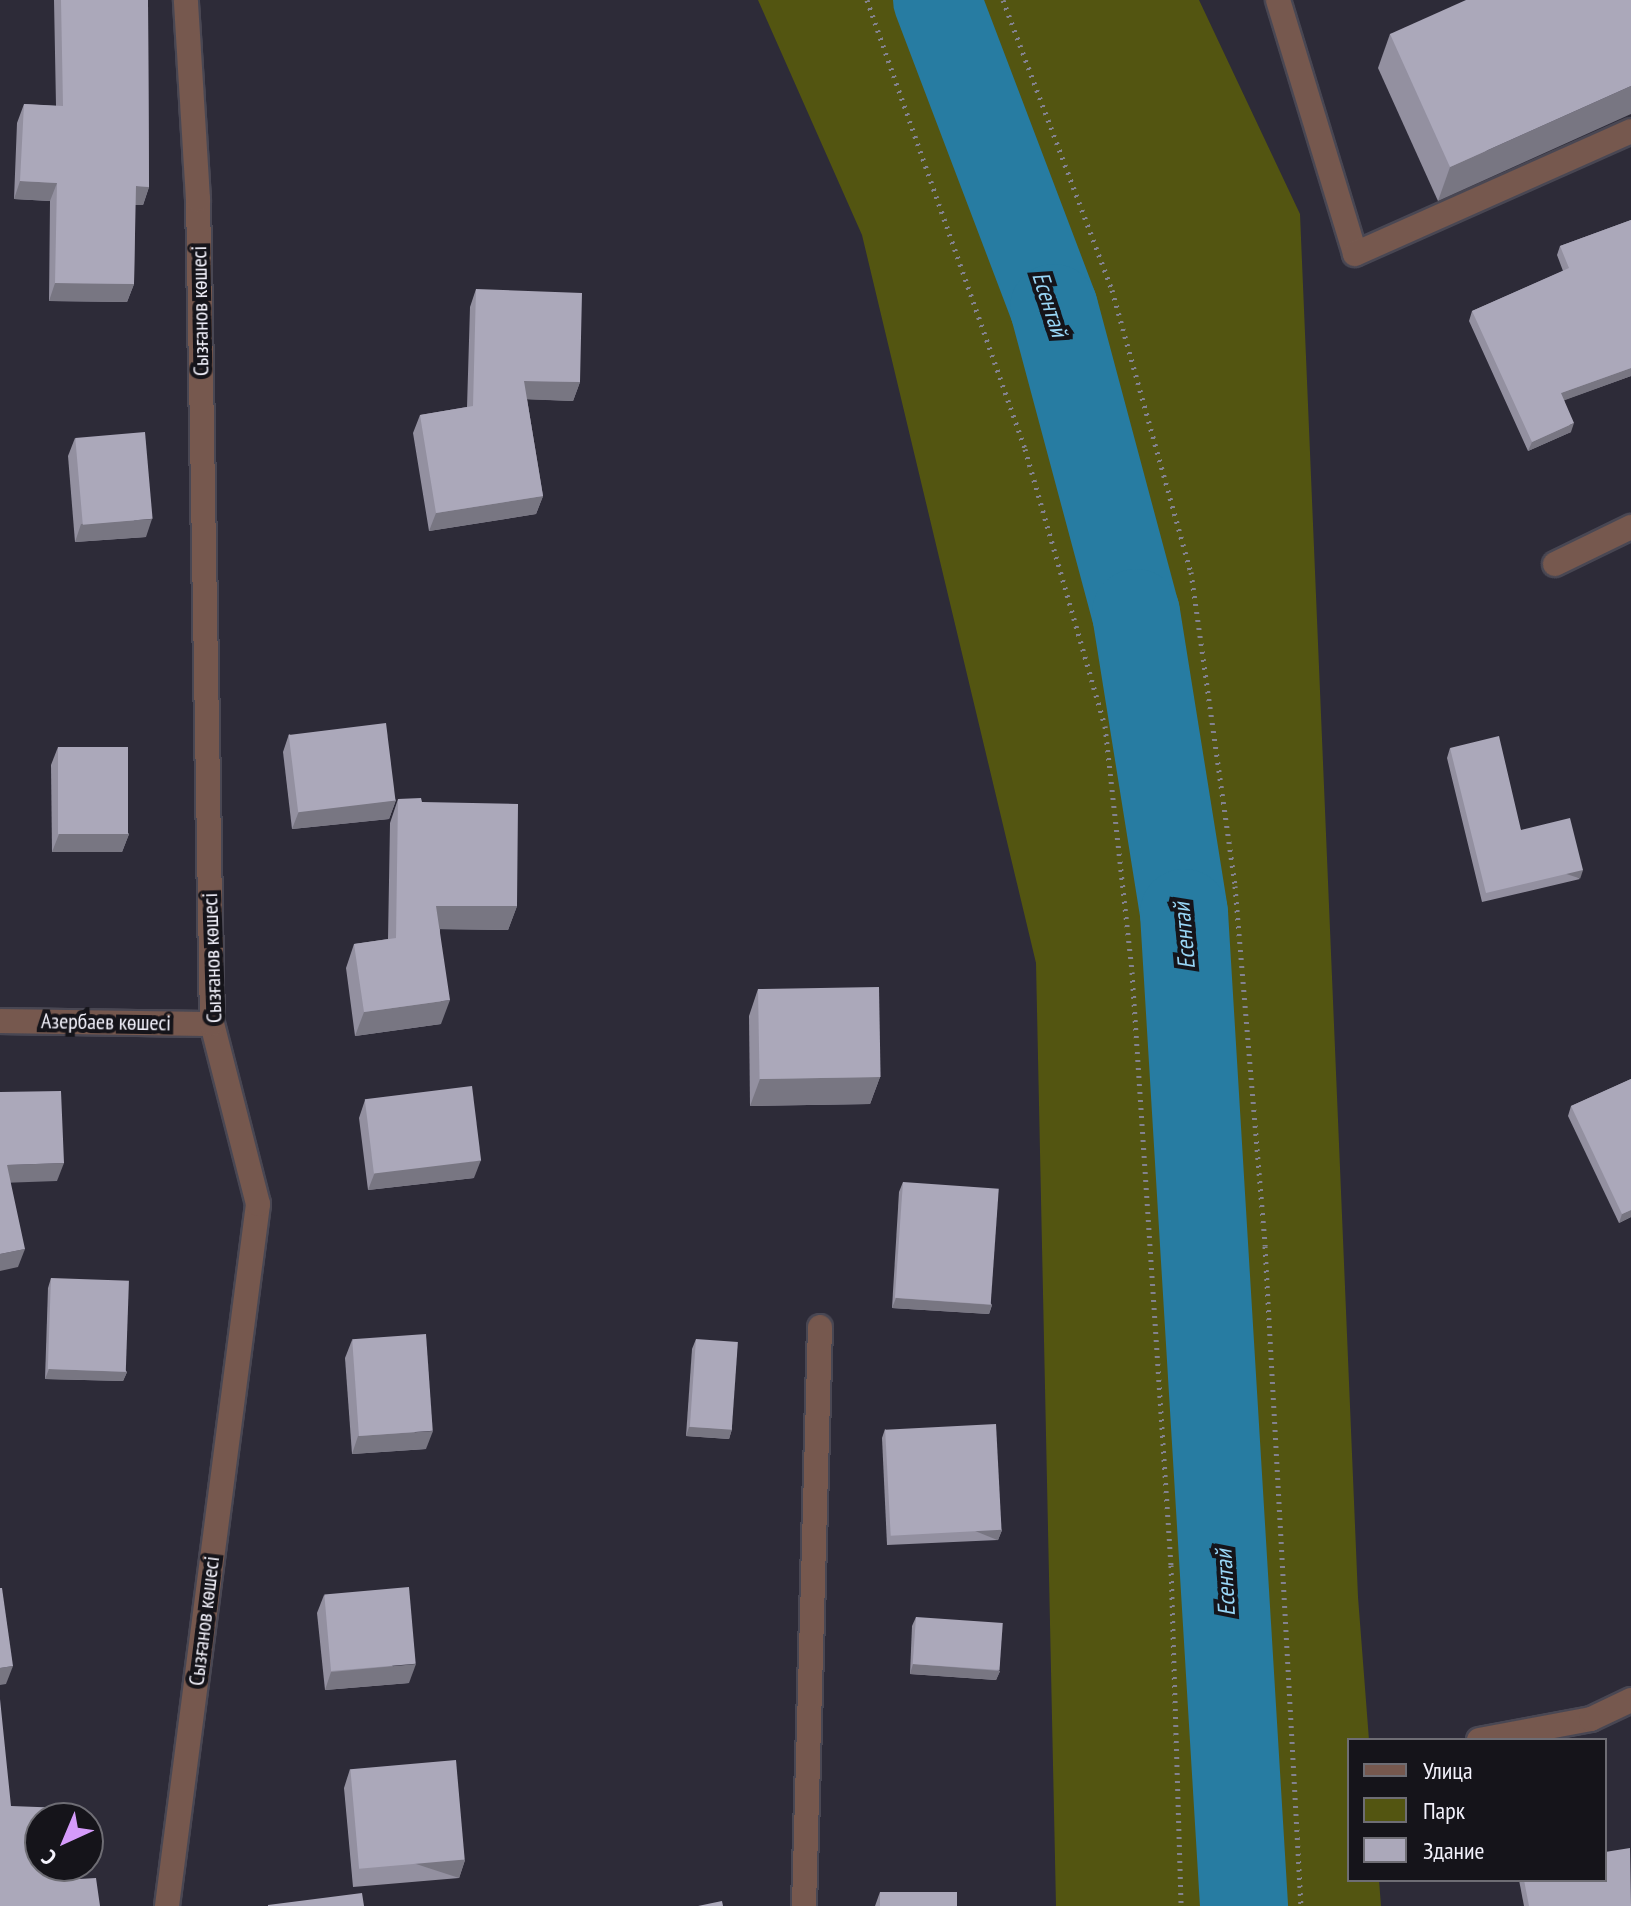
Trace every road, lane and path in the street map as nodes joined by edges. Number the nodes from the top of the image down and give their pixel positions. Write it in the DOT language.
graph roads {
  1 [pos="186,0"];
  2 [pos="867,0"];
  3 [pos="1003,0"];
  4 [pos="1278,0"];
  5 [pos="1631,131"];
  6 [pos="1631,527"];
  7 [pos="1555,564"];
  8 [pos="0,1021"];
  9 [pos="212,1024"];
  10 [pos="820,1327"];
  11 [pos="1631,1700"];
  12 [pos="1490,1738"];
  13 [pos="167,1906"];
  14 [pos="804,1906"];
  15 [pos="1181,1906"];
  16 [pos="1301,1906"];
  1 -- 9 [label="street, Сызғанов көшесі"];
  2 -- 15 [label="path"];
  3 -- 16 [label="path"];
  4 -- 5 [label="street"];
  6 -- 7 [label="street"];
  8 -- 9 [label="street, Азербаев көшесі"];
  9 -- 13 [label="street, Сызғанов көшесі"];
  10 -- 14 [label="street"];
  11 -- 12 [label="street"];
}
